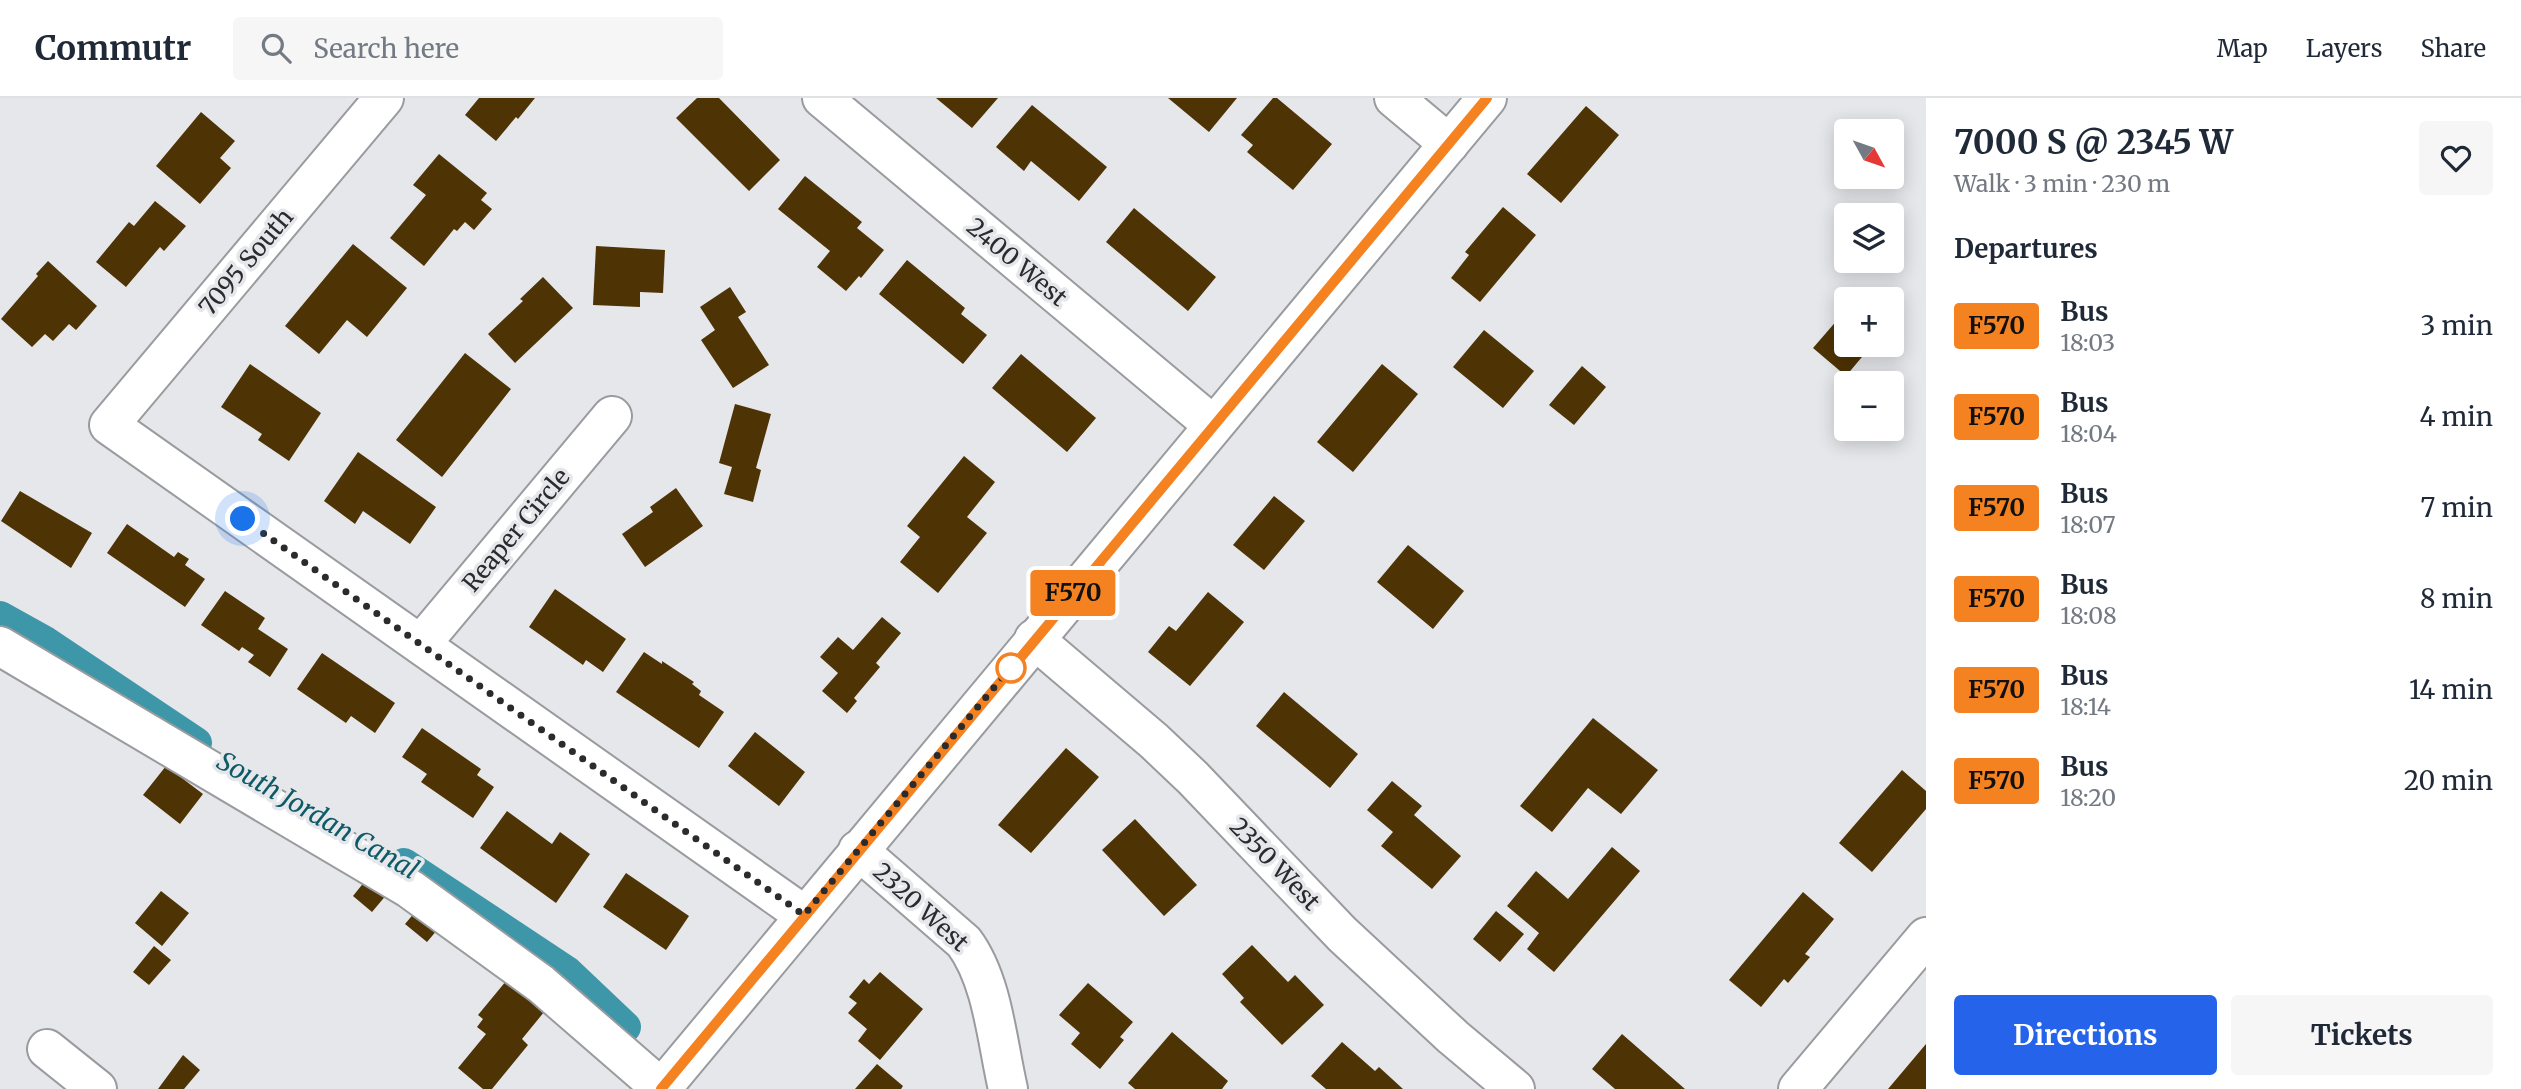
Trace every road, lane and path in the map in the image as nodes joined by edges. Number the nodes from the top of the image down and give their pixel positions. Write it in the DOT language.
graph roads {
  1 [pos="384,98"];
  2 [pos="822,98"];
  3 [pos="1394,98"];
  4 [pos="1487,98"];
  5 [pos="1449,144"];
  6 [pos="612,416"];
  7 [pos="1213,425"];
  8 [pos="1034,639"];
  9 [pos="421,644"];
  10 [pos="0,646"];
  11 [pos="858,850"];
  12 [pos="804,915"];
  13 [pos="1926,937"];
  14 [pos="47,1049"];
  15 [pos="97,1089"];
  16 [pos="661,1089"];
  17 [pos="1008,1089"];
  18 [pos="1515,1089"];
  19 [pos="1798,1089"];
  1 -- 9 [label="street, 7095 South"];
  2 -- 7 [label="street, 2400 West"];
  3 -- 5 [label="street"];
  4 -- 5 [label="street"];
  5 -- 7 [label="street"];
  6 -- 9 [label="street, Reaper Circle"];
  7 -- 8 [label="street"];
  8 -- 11 [label="street"];
  8 -- 18 [label="street, 2350 West"];
  9 -- 12 [label="street"];
  10 -- 16 [label="street"];
  11 -- 12 [label="street"];
  11 -- 17 [label="street, 2320 West"];
  12 -- 16 [label="street"];
  13 -- 19 [label="street"];
  14 -- 15 [label="street"];
}
